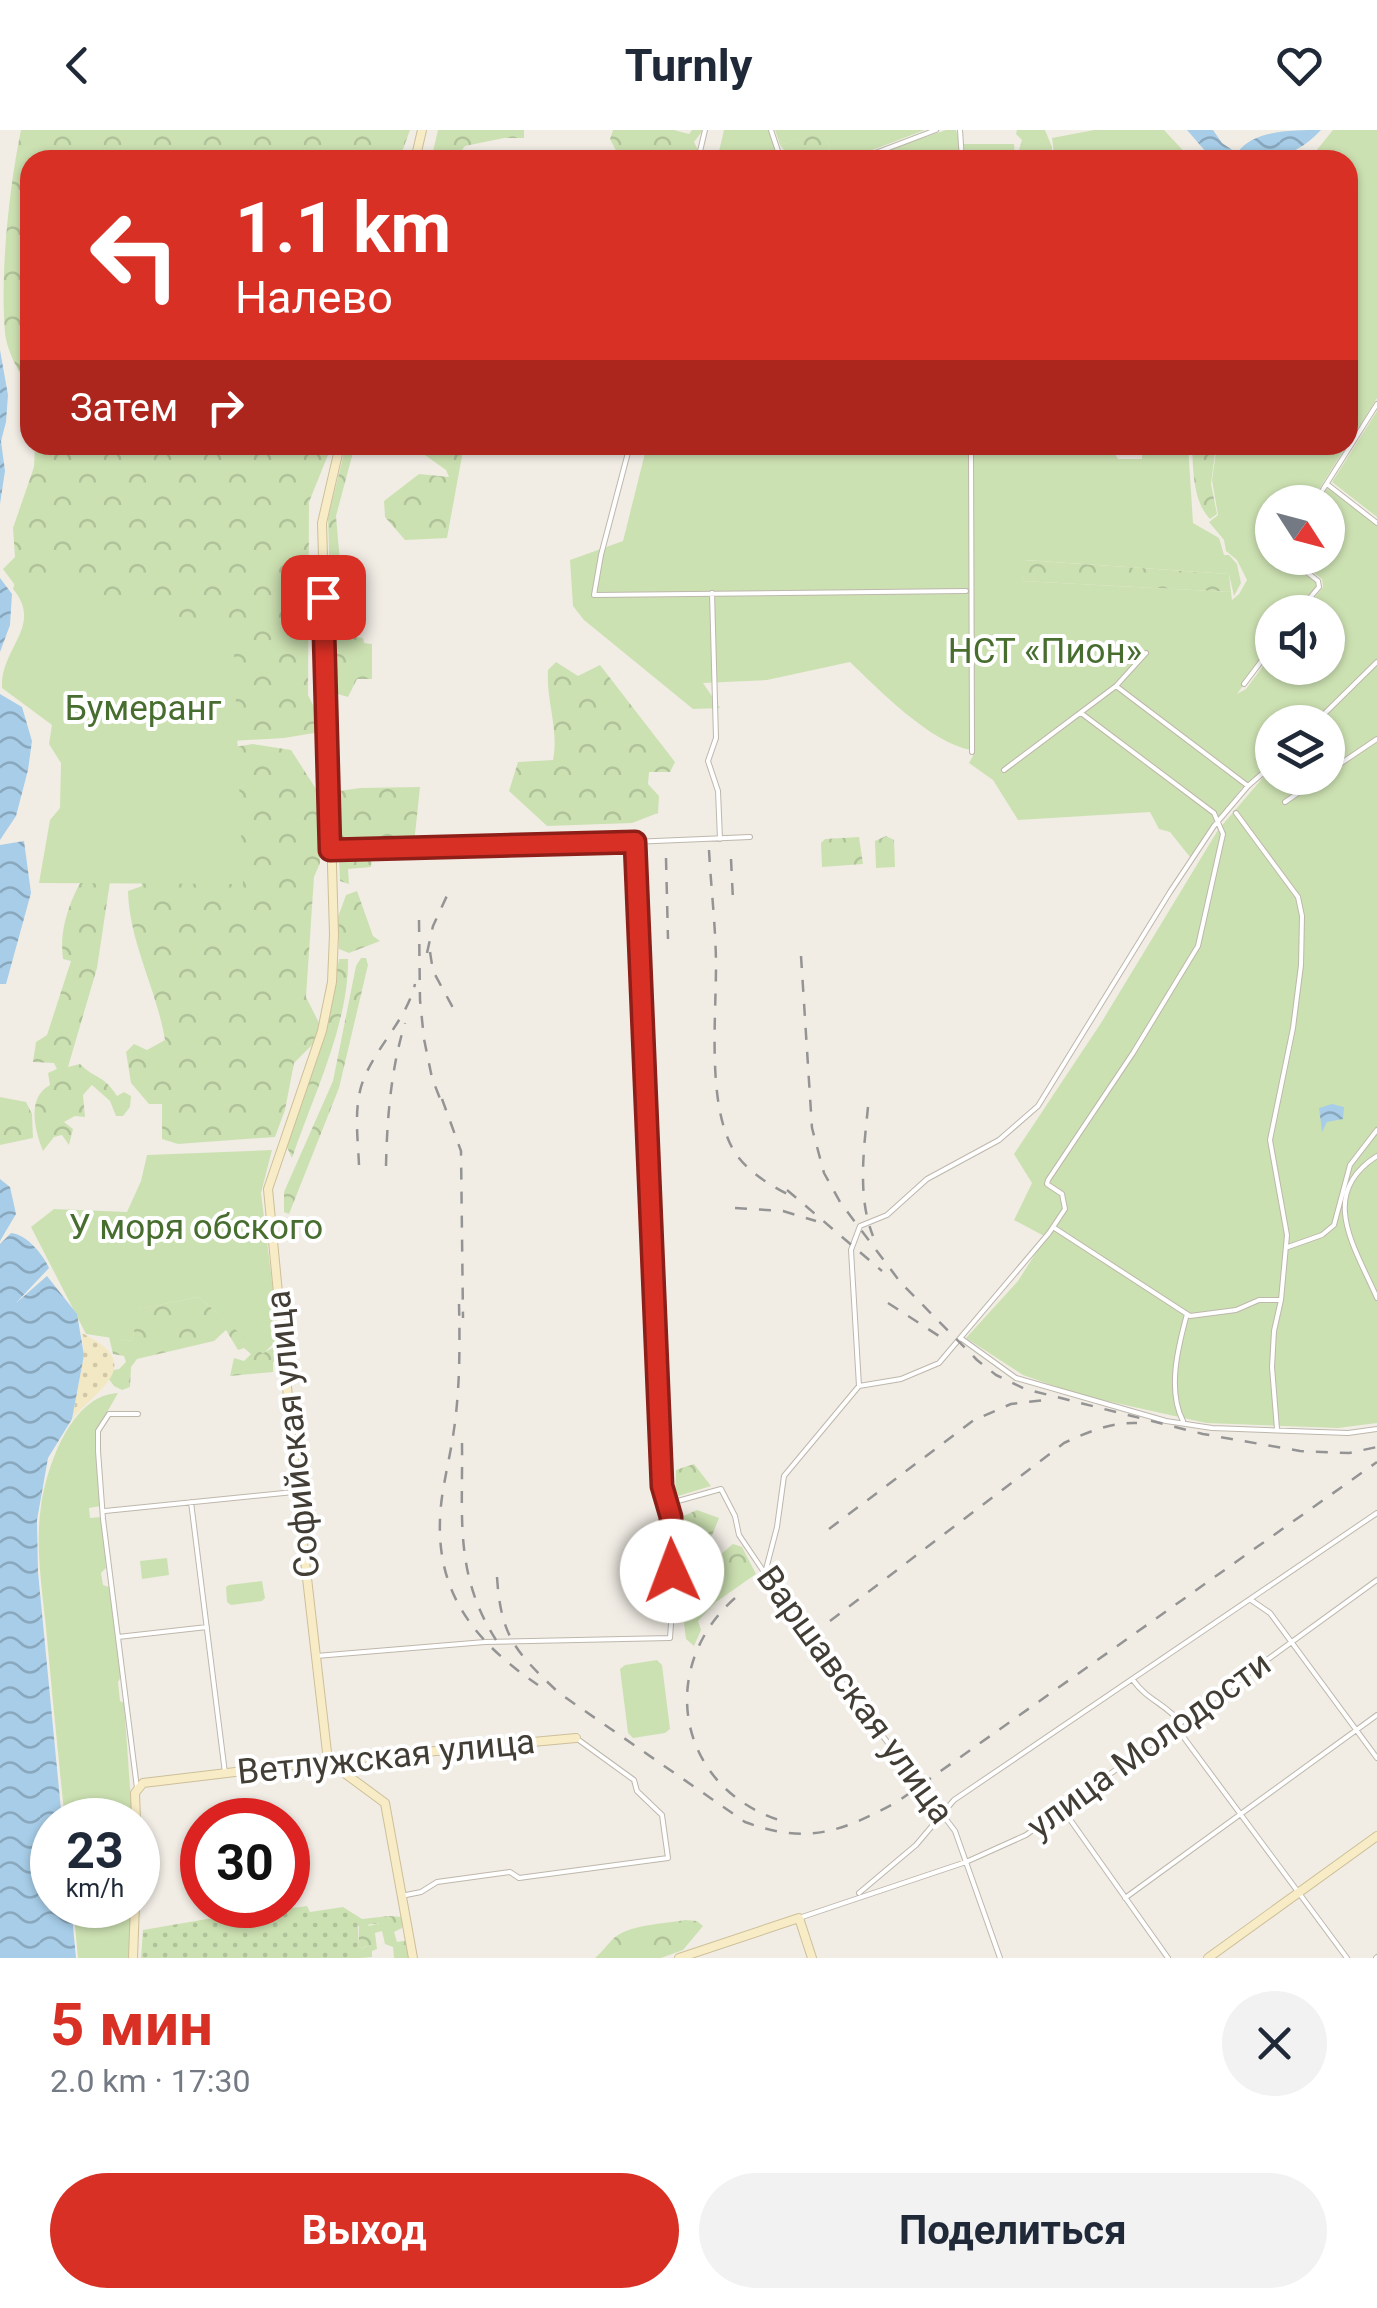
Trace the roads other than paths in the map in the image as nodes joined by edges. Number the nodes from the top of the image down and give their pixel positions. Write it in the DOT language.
graph roads {
  1 [pos="936,130"];
  2 [pos="883,150"];
  3 [pos="1377,404"];
  4 [pos="1358,434"];
  5 [pos="338,455"];
  6 [pos="627,455"];
  7 [pos="971,455"];
  8 [pos="1345,455"];
  9 [pos="1327,484"];
  10 [pos="1377,523"];
  11 [pos="1310,575"];
  12 [pos="966,591"];
  13 [pos="712,592"];
  14 [pos="1312,595"];
  15 [pos="1146,653"];
  16 [pos="1377,662"];
  17 [pos="1255,669"];
  18 [pos="1244,684"];
  19 [pos="1116,686"];
  20 [pos="1333,705"];
  21 [pos="1081,713"];
  22 [pos="1377,739"];
  23 [pos="972,752"];
  24 [pos="1345,761"];
  25 [pos="1004,770"];
  26 [pos="1255,780"];
  27 [pos="1248,786"];
  28 [pos="1295,795"];
  29 [pos="1285,802"];
  30 [pos="1236,813"];
  31 [pos="1220,823"];
  32 [pos="720,838"];
  33 [pos="750,838"];
  34 [pos="635,842"];
  35 [pos="330,850"];
  36 [pos="1377,1130"];
  37 [pos="1377,1156"];
  38 [pos="1054,1228"];
  39 [pos="1288,1247"];
  40 [pos="1377,1298"];
  41 [pos="1281,1300"];
  42 [pos="1187,1314"];
  43 [pos="961,1338"];
  44 [pos="858,1386"];
  45 [pos="138,1414"];
  46 [pos="1184,1424"];
  47 [pos="1277,1428"];
  48 [pos="1377,1429"];
  49 [pos="297,1491"];
  50 [pos="191,1502"];
  51 [pos="667,1504"];
  52 [pos="105,1511"];
  53 [pos="1376,1516"];
  54 [pos="766,1574"];
  55 [pos="1377,1580"];
  56 [pos="1252,1600"];
  57 [pos="206,1627"];
  58 [pos="118,1637"];
  59 [pos="1292,1642"];
  60 [pos="316,1656"];
  61 [pos="1132,1679"];
  62 [pos="1377,1714"];
  63 [pos="1178,1725"];
  64 [pos="1356,1730"];
  65 [pos="576,1738"];
  66 [pos="1377,1758"];
  67 [pos="328,1761"];
  68 [pos="225,1774"];
  69 [pos="137,1788"];
  70 [pos="137,1798"];
  71 [pos="1063,1810"];
  72 [pos="943,1812"];
  73 [pos="1240,1815"];
  74 [pos="1377,1836"];
  75 [pos="966,1862"];
  76 [pos="1298,1893"];
  77 [pos="401,1896"];
  78 [pos="855,1896"];
  79 [pos="1124,1898"];
  80 [pos="799,1918"];
  81 [pos="134,1928"];
  82 [pos="133,1958"];
  83 [pos="413,1958"];
  84 [pos="679,1958"];
  85 [pos="812,1958"];
  86 [pos="1000,1958"];
  87 [pos="1168,1958"];
  88 [pos="1208,1958"];
  89 [pos="1347,1958"];
  1 -- 2 [label="street"];
  3 -- 4 [label="street"];
  5 -- 35 [label="main road, Софийская улица"];
  6 -- 13 [label="street"];
  7 -- 23 [label="street"];
  8 -- 9 [label="street"];
  9 -- 10 [label="street"];
  11 -- 14 [label="street"];
  12 -- 13 [label="street"];
  13 -- 32 [label="street"];
  15 -- 19 [label="street"];
  16 -- 20 [label="street"];
  17 -- 18 [label="street"];
  19 -- 21 [label="street"];
  19 -- 27 [label="street"];
  21 -- 25 [label="street"];
  21 -- 31 [label="street"];
  22 -- 24 [label="street"];
  26 -- 27 [label="street"];
  27 -- 31 [label="street"];
  28 -- 29 [label="street"];
  30 -- 39 [label="street"];
  31 -- 38 [label="street"];
  31 -- 44 [label="street"];
  32 -- 33 [label="street"];
  32 -- 34 [label="street"];
  34 -- 35 [label="street"];
  34 -- 51 [label="street"];
  35 -- 49 [label="main road, Софийская улица"];
  36 -- 39 [label="street"];
  37 -- 40 [label="street"];
  38 -- 42 [label="street"];
  38 -- 43 [label="street"];
  39 -- 41 [label="street"];
  41 -- 42 [label="street"];
  41 -- 47 [label="street"];
  42 -- 46 [label="street"];
  43 -- 44 [label="street"];
  43 -- 46 [label="street"];
  44 -- 54 [label="street"];
  45 -- 52 [label="street"];
  46 -- 47 [label="street"];
  47 -- 48 [label="street"];
  49 -- 50 [label="street"];
  49 -- 60 [label="main road, Софийская улица"];
  50 -- 52 [label="street"];
  50 -- 57 [label="street"];
  51 -- 54 [label="street, Варшавская улица"];
  51 -- 60 [label="street"];
  52 -- 58 [label="street"];
  53 -- 56 [label="street"];
  54 -- 72 [label="street, Варшавская улица"];
  55 -- 59 [label="street, улица Молодости"];
  56 -- 59 [label="street"];
  56 -- 61 [label="street"];
  57 -- 58 [label="street"];
  57 -- 68 [label="street"];
  58 -- 69 [label="street"];
  59 -- 63 [label="street, улица Молодости"];
  59 -- 64 [label="street"];
  60 -- 67 [label="main road, Софийская улица"];
  61 -- 63 [label="street"];
  61 -- 72 [label="street"];
  62 -- 64 [label="street"];
  63 -- 71 [label="street, улица Молодости"];
  63 -- 73 [label="street"];
  64 -- 66 [label="street"];
  64 -- 73 [label="street"];
  65 -- 67 [label="main road, Ветлужская улица"];
  65 -- 77 [label="street"];
  67 -- 68 [label="main road, Ветлужская улица"];
  67 -- 77 [label="main road"];
  68 -- 69 [label="main road, Ветлужская улица"];
  69 -- 70 [label="main road"];
  71 -- 75 [label="street, улица Молодости"];
  71 -- 79 [label="street"];
  72 -- 75 [label="street, Варшавская улица"];
  72 -- 78 [label="street"];
  73 -- 76 [label="street"];
  73 -- 79 [label="street"];
  74 -- 76 [label="main road"];
  75 -- 78 [label="street, улица Молодости"];
  75 -- 86 [label="street, Варшавская улица"];
  76 -- 88 [label="main road"];
  76 -- 89 [label="street"];
  77 -- 83 [label="main road"];
  78 -- 80 [label="street, улица Молодости"];
  79 -- 87 [label="street"];
  80 -- 84 [label="main road, улица Молодости"];
  80 -- 85 [label="main road"];
  81 -- 82 [label="main road"];
}
